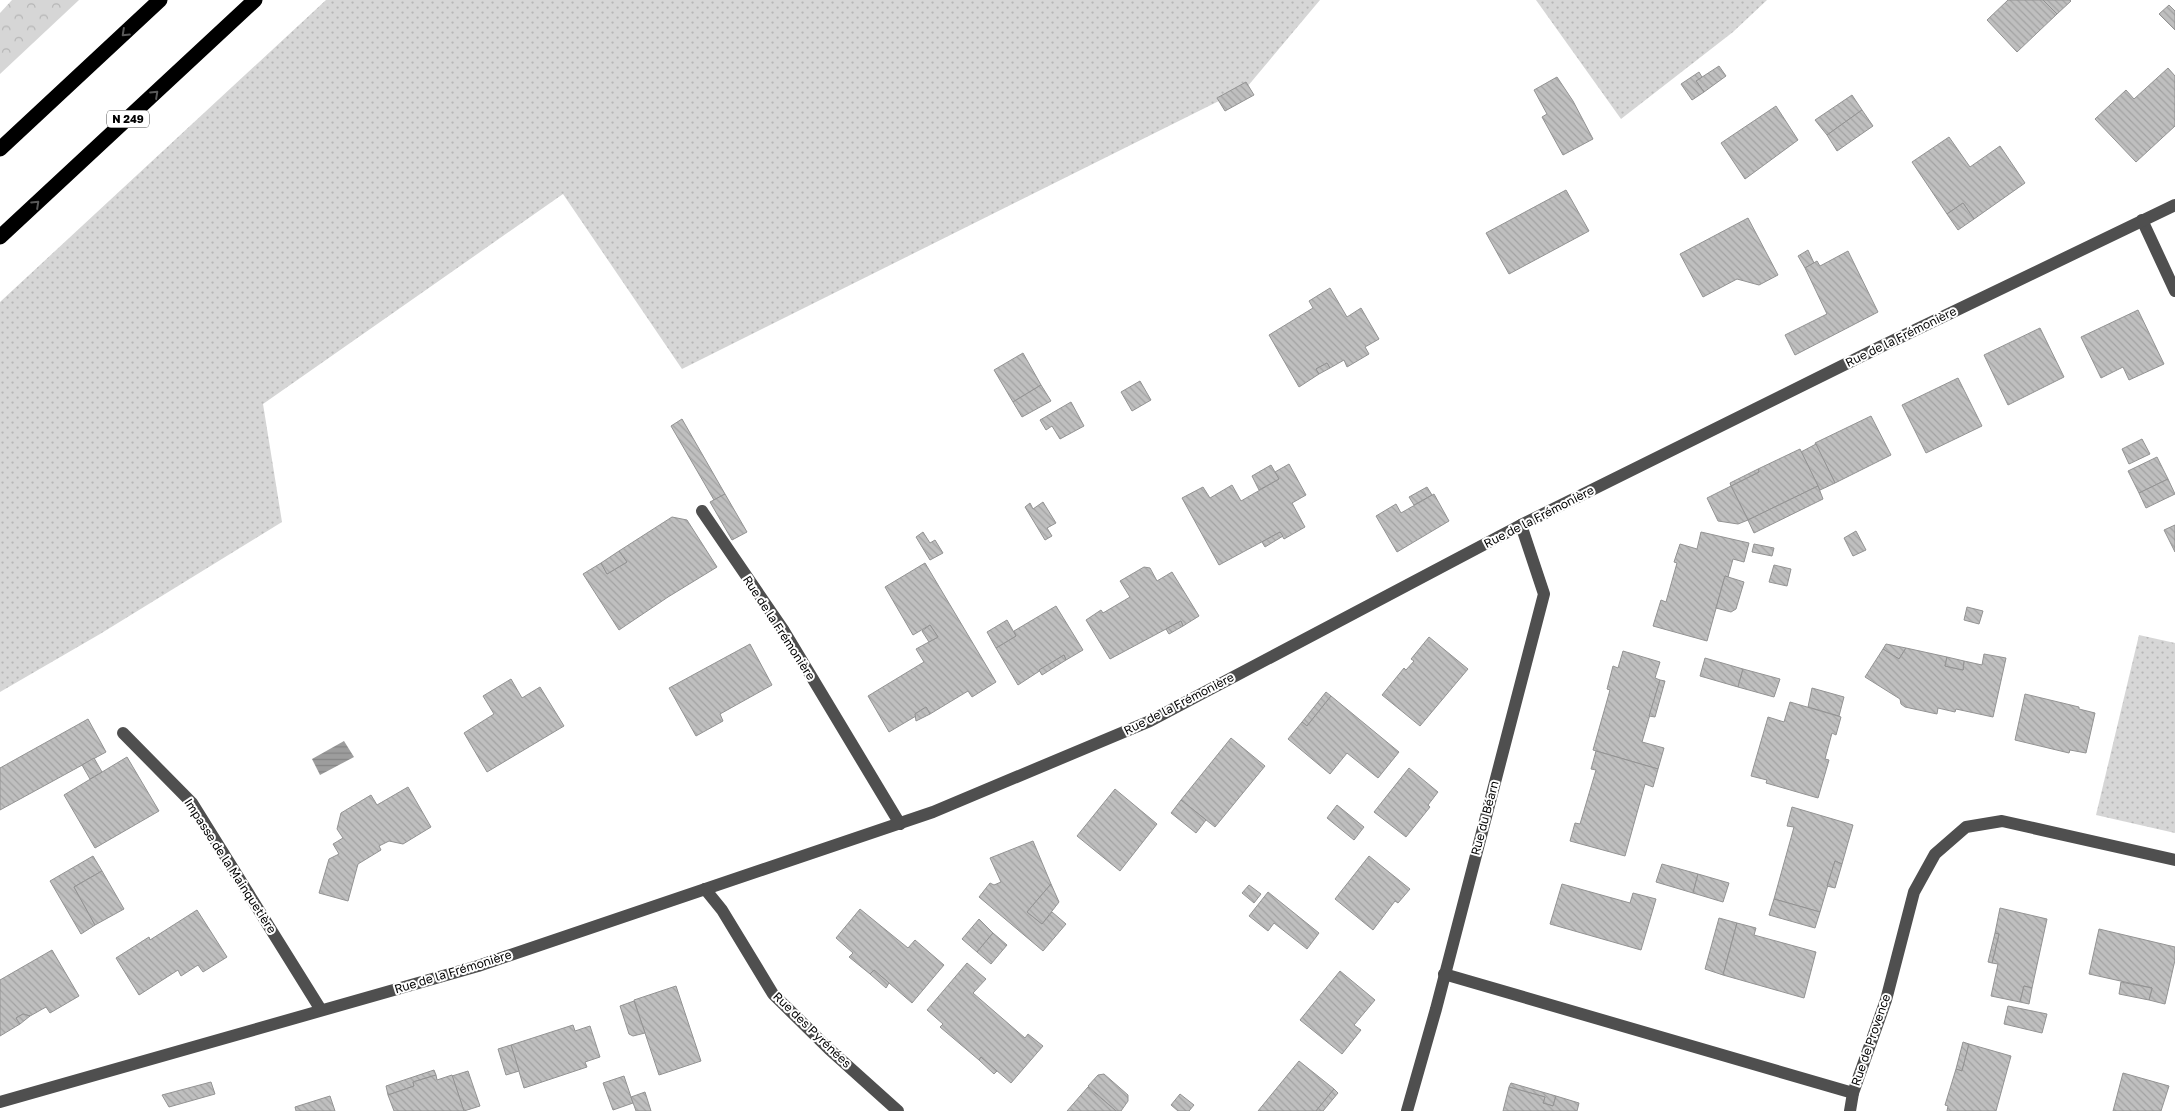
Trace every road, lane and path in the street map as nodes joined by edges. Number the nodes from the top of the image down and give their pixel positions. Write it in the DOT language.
graph roads {
  1 [pos="160,0"];
  2 [pos="255,0"];
  3 [pos="0,149"];
  4 [pos="2175,205"];
  5 [pos="2142,220"];
  6 [pos="0,237"];
  7 [pos="2175,290"];
  8 [pos="702,511"];
  9 [pos="1522,525"];
  10 [pos="123,734"];
  11 [pos="900,824"];
  12 [pos="2175,860"];
  13 [pos="705,889"];
  14 [pos="1444,974"];
  15 [pos="321,1010"];
  16 [pos="1853,1093"];
  17 [pos="0,1102"];
  18 [pos="898,1111"];
  19 [pos="1407,1111"];
  20 [pos="1850,1111"];
  1 -- 3 [label="highway, one-way"];
  6 -- 2 [label="highway, N 249, one-way"];
  4 -- 5 [label="street, Rue de la Frémonière"];
  5 -- 7 [label="street"];
  5 -- 9 [label="street, Rue de la Frémonière"];
  8 -- 11 [label="street, Rue de la Frémonière"];
  9 -- 11 [label="street, Rue de la Frémonière"];
  9 -- 14 [label="street, Rue du Béarn"];
  10 -- 15 [label="street, Impasse de la Mainquetière"];
  11 -- 13 [label="street, Rue de la Frémonière"];
  12 -- 16 [label="street, Rue de Provence"];
  13 -- 15 [label="street, Rue de la Frémonière"];
  13 -- 18 [label="street, Rue des Pyrénées"];
  14 -- 16 [label="street, Rue de Provence"];
  14 -- 19 [label="street, Rue du Béarn"];
  15 -- 17 [label="street, Rue de la Frémonière"];
  16 -- 20 [label="street"];
}
